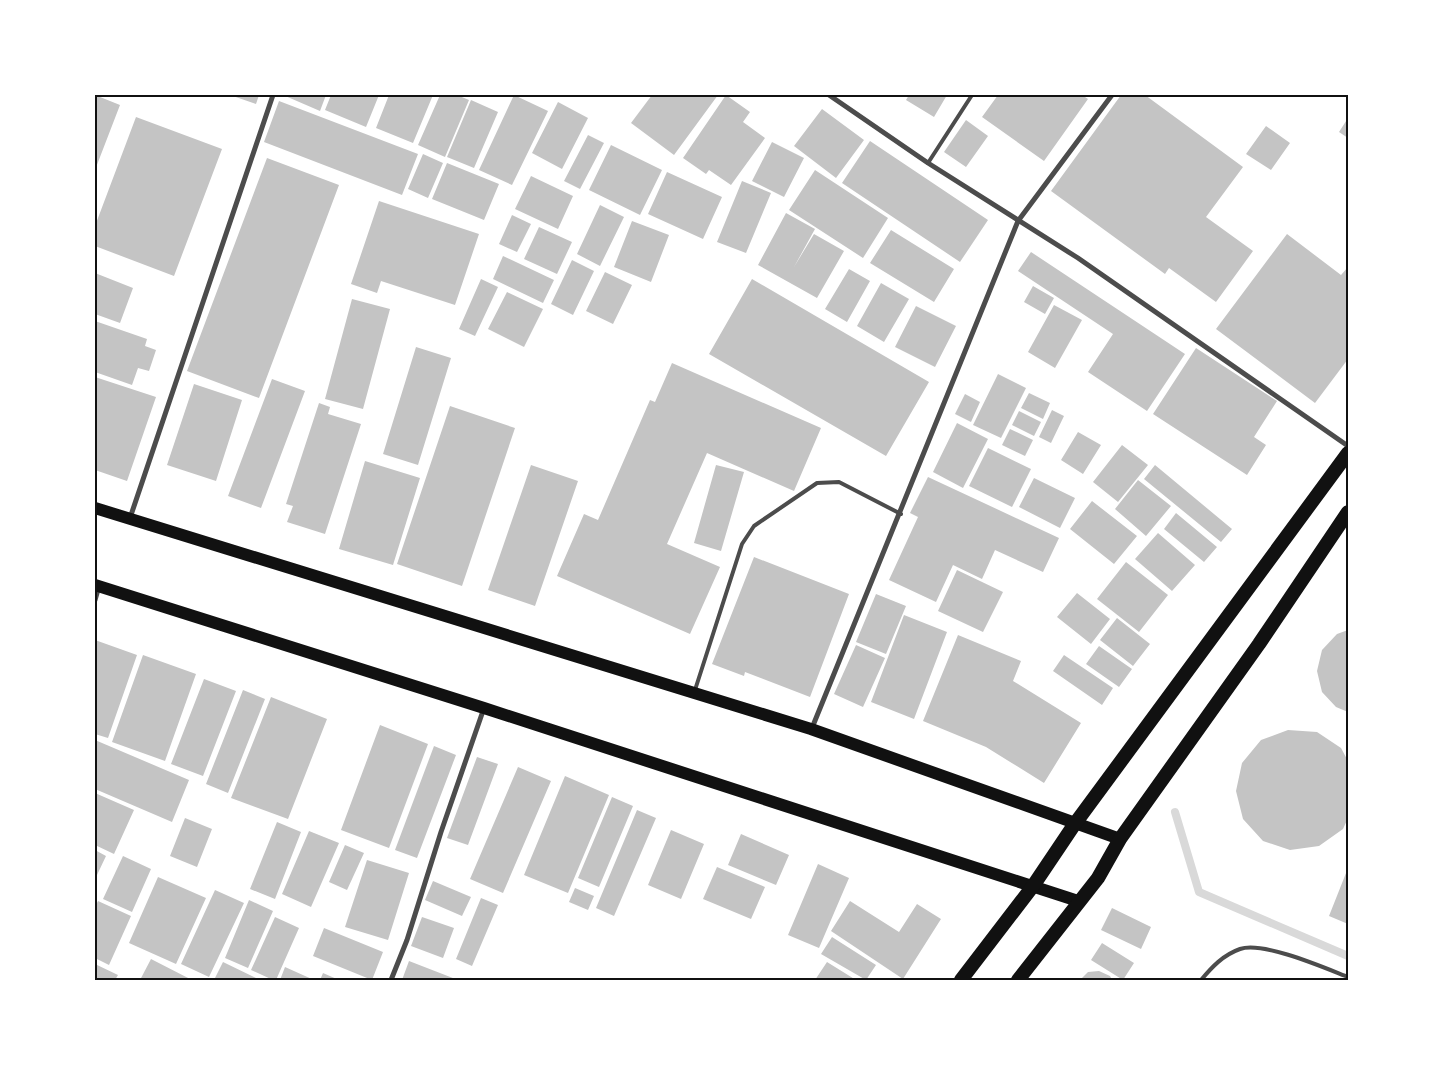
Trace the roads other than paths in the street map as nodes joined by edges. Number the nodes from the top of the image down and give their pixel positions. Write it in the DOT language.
graph roads {
  1 [pos="273,95"];
  2 [pos="829,95"];
  3 [pos="972,95"];
  4 [pos="1112,95"];
  5 [pos="928,163"];
  6 [pos="1018,221"];
  7 [pos="1348,446"];
  8 [pos="1348,453"];
  9 [pos="95,508"];
  10 [pos="1348,512"];
  11 [pos="900,514"];
  12 [pos="130,518"];
  13 [pos="97,586"];
  14 [pos="95,600"];
  15 [pos="694,692"];
  16 [pos="484,708"];
  17 [pos="811,729"];
  18 [pos="1074,825"];
  19 [pos="1120,839"];
  20 [pos="1033,886"];
  21 [pos="1078,901"];
  22 [pos="1348,977"];
  23 [pos="390,980"];
  24 [pos="961,980"];
  25 [pos="1018,980"];
  26 [pos="1201,980"];
  1 -- 12 [label="street"];
  2 -- 5 [label="street"];
  3 -- 5 [label="lane"];
  4 -- 6 [label="street"];
  5 -- 6 [label="street"];
  6 -- 7 [label="street"];
  6 -- 11 [label="street"];
  8 -- 18 [label="highway"];
  9 -- 12 [label="main road"];
  10 -- 19 [label="highway"];
  11 -- 15 [label="lane"];
  11 -- 17 [label="street"];
  12 -- 15 [label="main road"];
  13 -- 14 [label="street"];
  13 -- 16 [label="main road"];
  15 -- 17 [label="main road"];
  16 -- 20 [label="main road"];
  16 -- 23 [label="street"];
  17 -- 18 [label="main road"];
  18 -- 19 [label="main road"];
  18 -- 20 [label="highway"];
  19 -- 21 [label="highway"];
  20 -- 21 [label="main road"];
  20 -- 24 [label="highway"];
  21 -- 25 [label="highway"];
  22 -- 26 [label="lane"];
}
